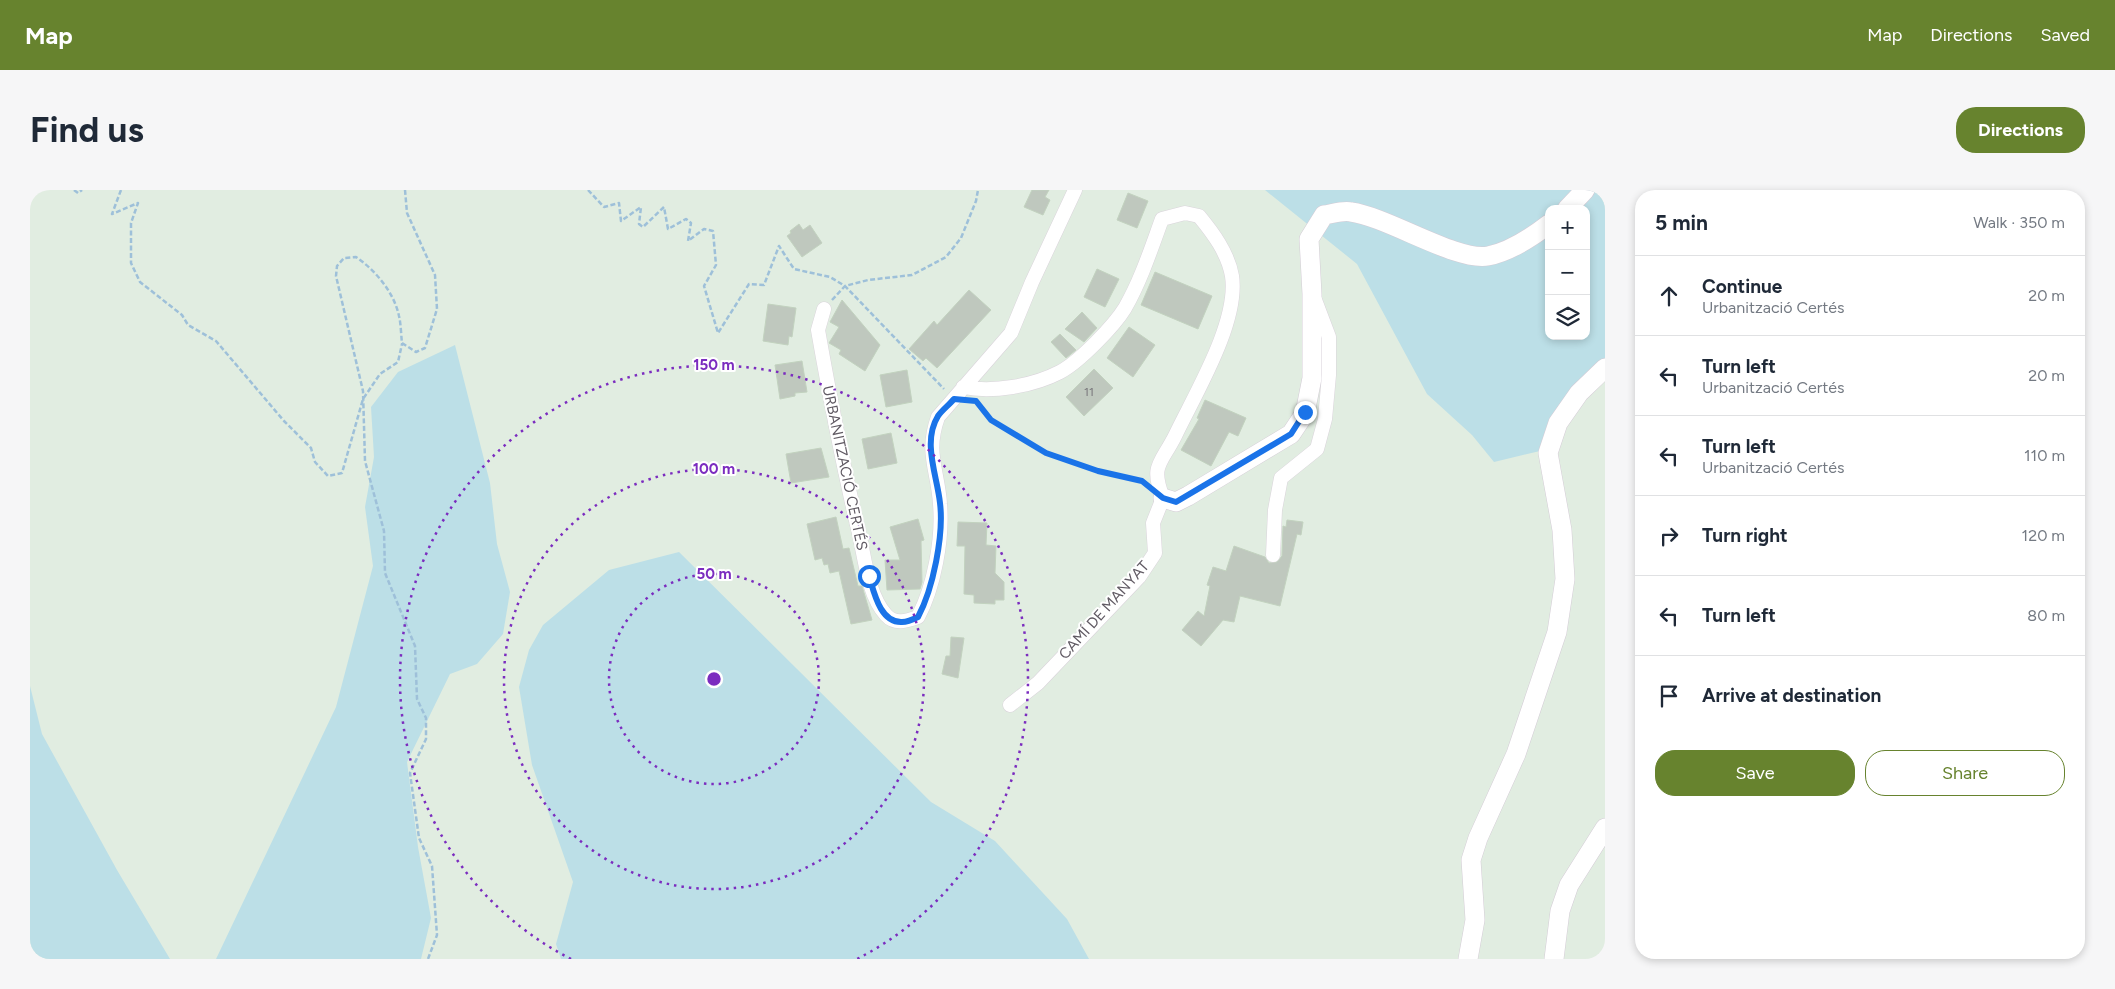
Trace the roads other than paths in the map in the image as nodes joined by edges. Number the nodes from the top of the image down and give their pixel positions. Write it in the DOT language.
graph roads {
  1 [pos="1075,190"];
  2 [pos="1585,190"];
  3 [pos="1572,205"];
  4 [pos="1545,227"];
  5 [pos="1312,294"];
  6 [pos="824,309"];
  7 [pos="1605,368"];
  8 [pos="963,387"];
  9 [pos="1163,498"];
  10 [pos="1273,555"];
  11 [pos="1010,705"];
  12 [pos="1605,828"];
  13 [pos="1468,959"];
  14 [pos="1554,959"];
  1 -- 8 [label="street, URBANITZACIÓ CERTÉS"];
  2 -- 3 [label="main road"];
  4 -- 5 [label="main road"];
  5 -- 9 [label="main road"];
  5 -- 10 [label="street"];
  6 -- 8 [label="street, URBANITZACIÓ CERTÉS"];
  7 -- 13 [label="main road"];
  8 -- 9 [label="street"];
  9 -- 11 [label="street, CAMÍ DE MANYAT"];
  12 -- 14 [label="main road"];
}
